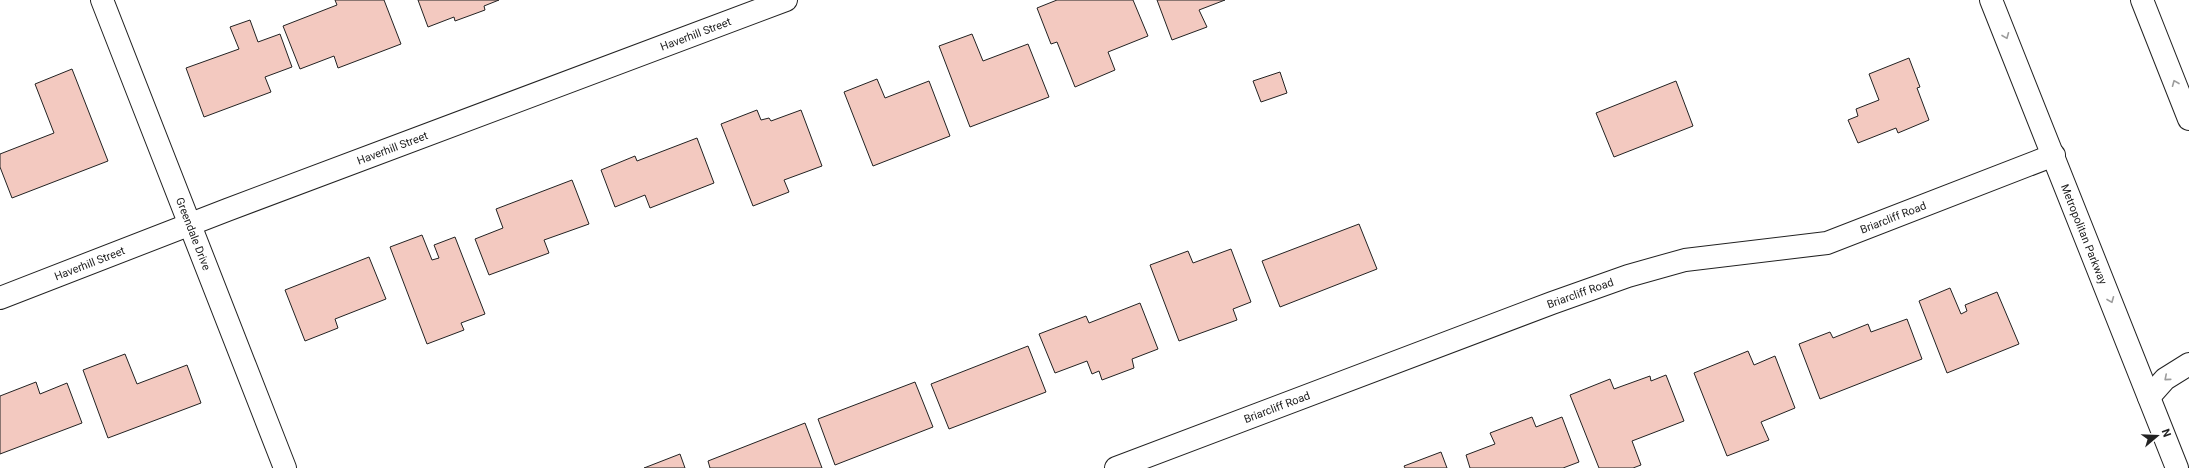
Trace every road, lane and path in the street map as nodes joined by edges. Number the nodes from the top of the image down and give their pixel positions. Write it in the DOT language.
graph roads {
  1 [pos="102,0"];
  2 [pos="786,0"];
  3 [pos="1991,0"];
  4 [pos="2142,0"];
  5 [pos="2189,119"];
  6 [pos="2054,155"];
  7 [pos="191,225"];
  8 [pos="0,298"];
  9 [pos="2189,364"];
  10 [pos="2150,397"];
  11 [pos="284,468"];
  12 [pos="1116,468"];
  13 [pos="2177,468"];
  1 -- 7 [label="street, Greendale Drive"];
  2 -- 7 [label="street, Haverhill Street"];
  3 -- 6 [label="street, Metropolitan Parkway, one-way"];
  5 -- 4 [label="street, one-way"];
  6 -- 10 [label="street, Metropolitan Parkway, one-way"];
  6 -- 12 [label="street, Briarcliff Road"];
  7 -- 8 [label="street, Haverhill Street"];
  7 -- 11 [label="street, Greendale Drive"];
  9 -- 10 [label="street, one-way"];
  10 -- 13 [label="street, Metropolitan Parkway"];
}
